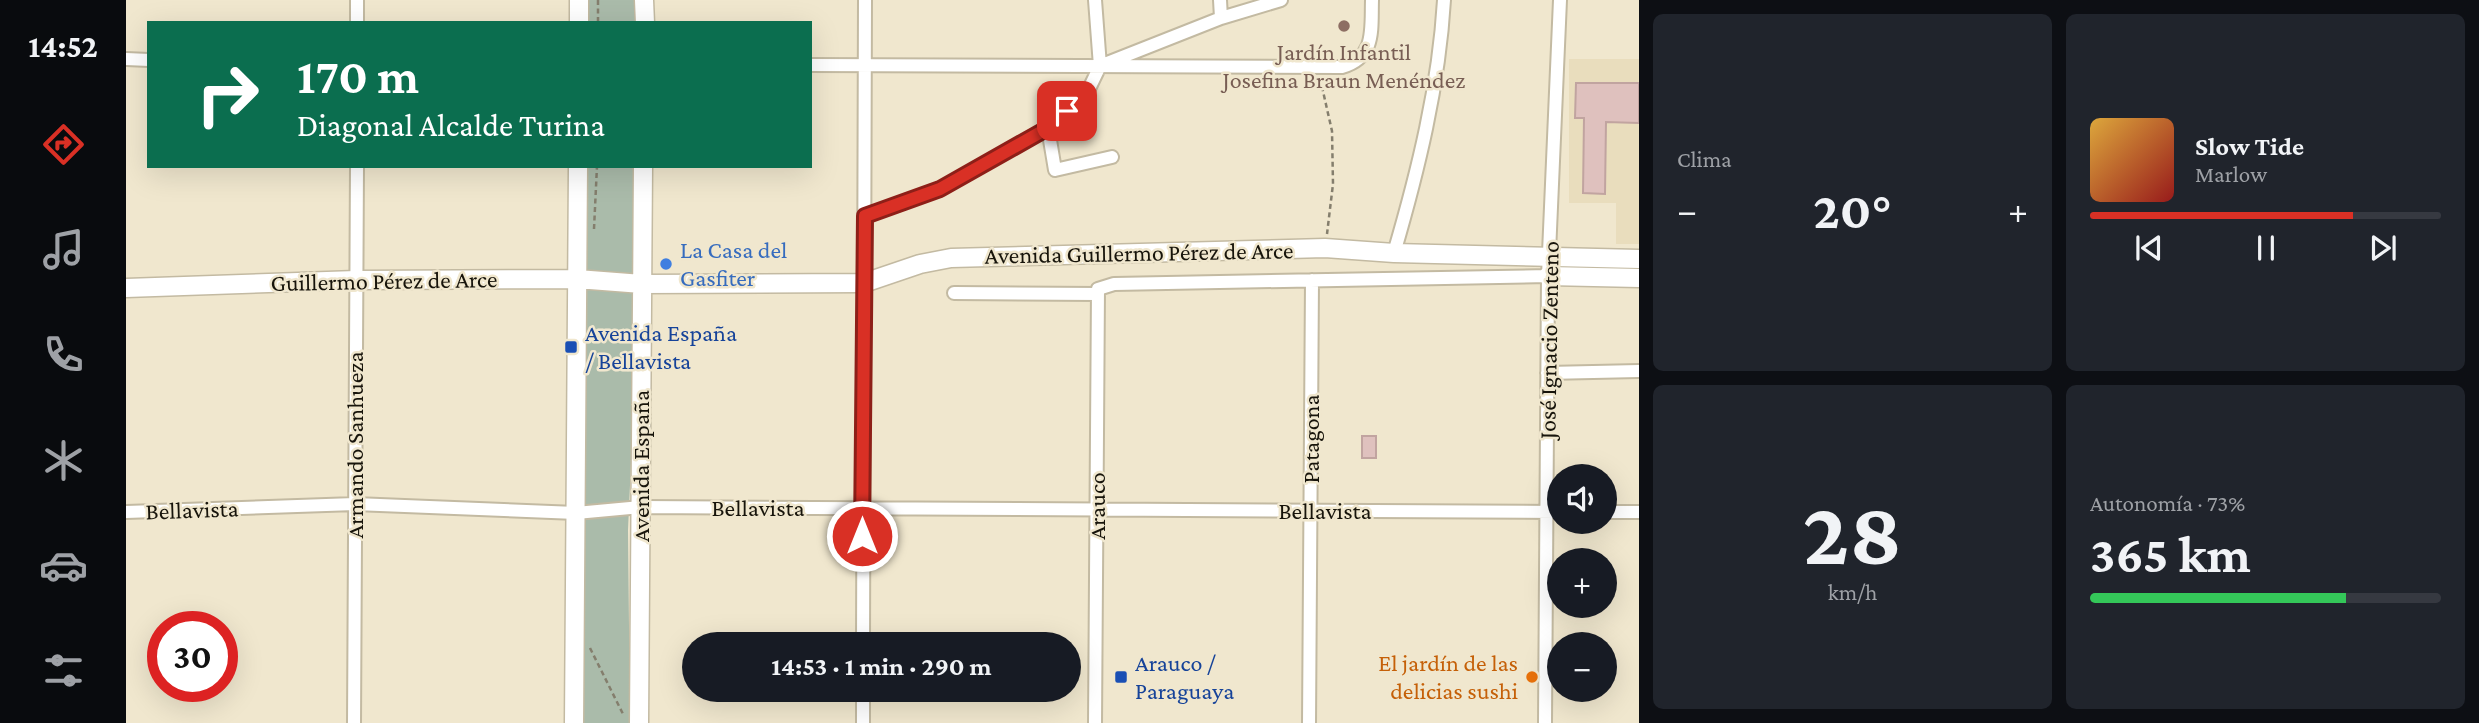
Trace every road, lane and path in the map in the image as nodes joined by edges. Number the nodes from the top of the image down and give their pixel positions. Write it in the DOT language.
graph roads {
  1 [pos="357,0"];
  2 [pos="579,0"];
  3 [pos="598,0"];
  4 [pos="644,0"];
  5 [pos="865,0"];
  6 [pos="1096,0"];
  7 [pos="1220,0"];
  8 [pos="1281,0"];
  9 [pos="1372,0"];
  10 [pos="1444,0"];
  11 [pos="1560,0"];
  12 [pos="1221,19"];
  13 [pos="357,21"];
  14 [pos="579,21"];
  15 [pos="598,21"];
  16 [pos="645,21"];
  17 [pos="126,60"];
  18 [pos="147,60"];
  19 [pos="812,65"];
  20 [pos="865,66"];
  21 [pos="1100,66"];
  22 [pos="1318,67"];
  23 [pos="1048,128"];
  24 [pos="1112,157"];
  25 [pos="357,168"];
  26 [pos="578,168"];
  27 [pos="597,168"];
  28 [pos="643,168"];
  29 [pos="865,216"];
  30 [pos="593,240"];
  31 [pos="1325,248"];
  32 [pos="1394,253"];
  33 [pos="1639,259"];
  34 [pos="1549,267"];
  35 [pos="1639,278"];
  36 [pos="578,279"];
  37 [pos="356,280"];
  38 [pos="1312,280"];
  39 [pos="864,283"];
  40 [pos="642,284"];
  41 [pos="126,288"];
  42 [pos="1098,292"];
  43 [pos="954,293"];
  44 [pos="1639,371"];
  45 [pos="1547,373"];
  46 [pos="1551,464"];
  47 [pos="355,504"];
  48 [pos="641,507"];
  49 [pos="862,508"];
  50 [pos="1097,510"];
  51 [pos="1311,511"];
  52 [pos="126,512"];
  53 [pos="1547,512"];
  54 [pos="1617,512"];
  55 [pos="1639,512"];
  56 [pos="576,513"];
  57 [pos="1552,534"];
  58 [pos="863,632"];
  59 [pos="589,646"];
  60 [pos="863,702"];
  61 [pos="354,723"];
  62 [pos="574,723"];
  63 [pos="624,723"];
  64 [pos="639,723"];
  65 [pos="863,723"];
  66 [pos="1095,723"];
  67 [pos="1309,723"];
  68 [pos="1545,723"];
  1 -- 13 [label="street"];
  2 -- 14 [label="street"];
  3 -- 15 [label="path"];
  4 -- 16 [label="street"];
  5 -- 20 [label="street"];
  6 -- 21 [label="street"];
  7 -- 12 [label="street"];
  8 -- 12 [label="street"];
  9 -- 22 [label="street"];
  10 -- 32 [label="street"];
  11 -- 34 [label="street, José Ignacio Zenteno"];
  12 -- 21 [label="street"];
  17 -- 18 [label="street"];
  19 -- 20 [label="street"];
  20 -- 21 [label="street"];
  20 -- 29 [label="street"];
  21 -- 22 [label="street"];
  21 -- 23 [label="street"];
  22 -- 31 [label="path"];
  23 -- 24 [label="street"];
  23 -- 29 [label="street"];
  25 -- 37 [label="street, Armando Sanhueza"];
  26 -- 36 [label="street"];
  27 -- 30 [label="path"];
  28 -- 40 [label="street, Avenida España"];
  29 -- 39 [label="street"];
  31 -- 32 [label="street, Avenida Guillermo Pérez de Arce"];
  31 -- 39 [label="street, Avenida Guillermo Pérez de Arce"];
  32 -- 34 [label="street, Avenida Guillermo Pérez de Arce"];
  33 -- 34 [label="street, Avenida Guillermo Pérez de Arce"];
  34 -- 35 [label="street, Avenida Guillermo Pérez de Arce"];
  34 -- 38 [label="street, Avenida Guillermo Pérez de Arce"];
  34 -- 45 [label="street, José Ignacio Zenteno"];
  36 -- 37 [label="street, Guillermo Pérez de Arce"];
  36 -- 40 [label="street, Guillermo Pérez de Arce"];
  36 -- 56 [label="street"];
  37 -- 41 [label="street, Guillermo Pérez de Arce"];
  37 -- 47 [label="street, Armando Sanhueza"];
  38 -- 42 [label="street, Avenida Guillermo Pérez de Arce"];
  38 -- 51 [label="street, Patagona"];
  39 -- 40 [label="street, Avenida Guillermo Pérez de Arce"];
  39 -- 49 [label="street"];
  40 -- 48 [label="street, Avenida España"];
  42 -- 43 [label="street, Avenida Guillermo Pérez de Arce"];
  42 -- 50 [label="street, Arauco"];
  44 -- 45 [label="street"];
  45 -- 46 [label="street, José Ignacio Zenteno"];
  47 -- 52 [label="street, Bellavista"];
  47 -- 56 [label="street, Bellavista"];
  47 -- 61 [label="street, Armando Sanhueza"];
  48 -- 49 [label="street, Bellavista"];
  48 -- 56 [label="street, Bellavista"];
  48 -- 64 [label="street, Avenida España"];
  49 -- 50 [label="street, Bellavista"];
  49 -- 58 [label="street"];
  50 -- 51 [label="street, Bellavista"];
  50 -- 66 [label="street, Arauco"];
  51 -- 53 [label="street, Bellavista"];
  51 -- 67 [label="street, Patagona"];
  54 -- 55 [label="street"];
  56 -- 62 [label="street"];
  57 -- 68 [label="street, José Ignacio Zenteno"];
  59 -- 63 [label="path"];
  60 -- 65 [label="street"];
}
